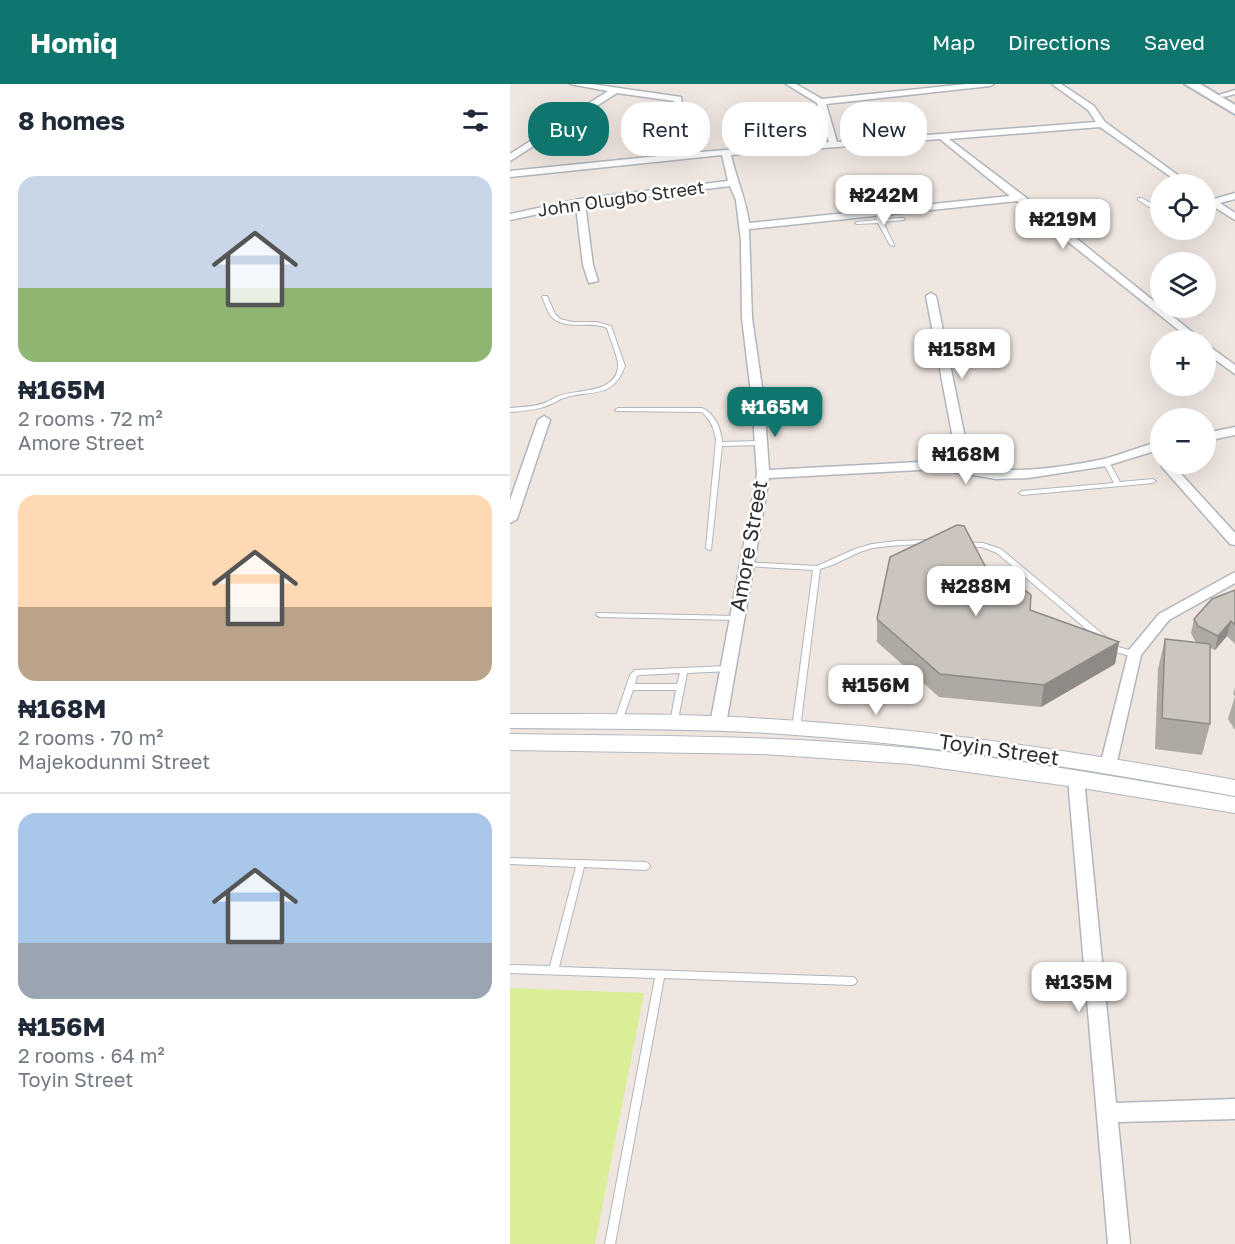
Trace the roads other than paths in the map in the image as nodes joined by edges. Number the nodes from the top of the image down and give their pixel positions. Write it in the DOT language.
graph roads {
  1 [pos="574,84"];
  2 [pos="790,84"];
  3 [pos="990,84"];
  4 [pos="1056,84"];
  5 [pos="1191,84"];
  6 [pos="1204,84"];
  7 [pos="924,88"];
  8 [pos="615,90"];
  9 [pos="1229,93"];
  10 [pos="680,102"];
  11 [pos="821,102"];
  12 [pos="1235,102"];
  13 [pos="1235,110"];
  14 [pos="1102,124"];
  15 [pos="828,125"];
  16 [pos="944,139"];
  17 [pos="834,145"];
  18 [pos="828,146"];
  19 [pos="671,156"];
  20 [pos="726,156"];
  21 [pos="510,158"];
  22 [pos="510,174"];
  23 [pos="1172,174"];
  24 [pos="733,183"];
  25 [pos="1235,196"];
  26 [pos="1021,198"];
  27 [pos="1140,199"];
  28 [pos="1216,199"];
  29 [pos="580,202"];
  30 [pos="1150,205"];
  31 [pos="1216,205"];
  32 [pos="510,217"];
  33 [pos="878,217"];
  34 [pos="1235,217"];
  35 [pos="903,219"];
  36 [pos="857,223"];
  37 [pos="743,227"];
  38 [pos="892,245"];
  39 [pos="593,281"];
  40 [pos="931,296"];
  41 [pos="545,297"];
  42 [pos="1185,330"];
  43 [pos="1216,355"];
  44 [pos="1235,371"];
  45 [pos="510,410"];
  46 [pos="618,410"];
  47 [pos="544,420"];
  48 [pos="1235,431"];
  49 [pos="1216,434"];
  50 [pos="760,443"];
  51 [pos="719,444"];
  52 [pos="1150,448"];
  53 [pos="1106,462"];
  54 [pos="965,469"];
  55 [pos="763,474"];
  56 [pos="1175,474"];
  57 [pos="1153,481"];
  58 [pos="1118,484"];
  59 [pos="1022,493"];
  60 [pos="510,519"];
  61 [pos="1235,541"];
  62 [pos="936,542"];
  63 [pos="960,544"];
  64 [pos="709,548"];
  65 [pos="745,564"];
  66 [pos="817,568"];
  67 [pos="1235,576"];
  68 [pos="600,615"];
  69 [pos="736,618"];
  70 [pos="1134,654"];
  71 [pos="728,669"];
  72 [pos="684,670"];
  73 [pos="630,687"];
  74 [pos="681,687"];
  75 [pos="510,721"];
  76 [pos="618,723"];
  77 [pos="674,723"];
  78 [pos="718,724"];
  79 [pos="796,729"];
  80 [pos="510,742"];
  81 [pos="1108,766"];
  82 [pos="1076,778"];
  83 [pos="1235,788"];
  84 [pos="1235,805"];
  85 [pos="510,861"];
  86 [pos="581,863"];
  87 [pos="646,866"];
  88 [pos="510,969"];
  89 [pos="553,971"];
  90 [pos="660,974"];
  91 [pos="852,981"];
  92 [pos="1235,1109"];
  93 [pos="1107,1113"];
  94 [pos="610,1244"];
  95 [pos="1119,1244"];
  1 -- 8 [label="street"];
  2 -- 11 [label="street"];
  3 -- 7 [label="street"];
  4 -- 14 [label="street"];
  5 -- 13 [label="main road"];
  6 -- 9 [label="main road"];
  7 -- 11 [label="street"];
  8 -- 10 [label="street"];
  8 -- 21 [label="street"];
  9 -- 12 [label="main road"];
  14 -- 16 [label="street"];
  14 -- 23 [label="street"];
  15 -- 17 [label="street"];
  16 -- 17 [label="street"];
  16 -- 26 [label="street"];
  17 -- 18 [label="street"];
  19 -- 22 [label="street"];
  20 -- 24 [label="street, Amore Street"];
  24 -- 29 [label="street, John Olugbo Street"];
  24 -- 37 [label="street, Amore Street"];
  25 -- 28 [label="street"];
  26 -- 33 [label="street"];
  26 -- 42 [label="street"];
  27 -- 30 [label="lane"];
  29 -- 32 [label="street, John Olugbo Street"];
  29 -- 39 [label="street"];
  31 -- 34 [label="street"];
  33 -- 35 [label="lane"];
  33 -- 36 [label="lane"];
  33 -- 37 [label="street"];
  33 -- 38 [label="lane"];
  37 -- 50 [label="street, Amore Street"];
  40 -- 54 [label="street"];
  41 -- 45 [label="lane"];
  43 -- 44 [label="street"];
  46 -- 51 [label="lane"];
  47 -- 60 [label="street"];
  48 -- 49 [label="street"];
  50 -- 51 [label="lane"];
  50 -- 55 [label="street, Amore Street"];
  51 -- 64 [label="lane"];
  52 -- 53 [label="street"];
  53 -- 54 [label="street"];
  53 -- 58 [label="lane"];
  54 -- 55 [label="street"];
  55 -- 65 [label="street, Amore Street"];
  56 -- 61 [label="street"];
  57 -- 58 [label="lane"];
  58 -- 59 [label="lane"];
  62 -- 66 [label="lane"];
  63 -- 70 [label="lane"];
  65 -- 66 [label="lane"];
  65 -- 69 [label="street, Amore Street"];
  66 -- 79 [label="lane"];
  67 -- 70 [label="street"];
  68 -- 69 [label="lane"];
  69 -- 71 [label="street, Amore Street"];
  70 -- 81 [label="street"];
  71 -- 72 [label="lane"];
  71 -- 78 [label="street, Amore Street"];
  72 -- 73 [label="lane"];
  72 -- 74 [label="lane"];
  73 -- 74 [label="lane"];
  73 -- 76 [label="lane"];
  74 -- 77 [label="lane"];
  75 -- 76 [label="street, Toyin Street"];
  76 -- 77 [label="street, Toyin Street"];
  77 -- 78 [label="street, Toyin Street"];
  78 -- 79 [label="street, Toyin Street"];
  79 -- 81 [label="street, Toyin Street"];
  80 -- 82 [label="street, Toyin Street"];
  81 -- 83 [label="street, Toyin Street"];
  82 -- 84 [label="street, Toyin Street"];
  82 -- 93 [label="street"];
  85 -- 86 [label="lane"];
  86 -- 87 [label="lane"];
  86 -- 89 [label="lane"];
  88 -- 89 [label="lane"];
  89 -- 90 [label="lane"];
  90 -- 91 [label="lane"];
  90 -- 94 [label="lane"];
  92 -- 93 [label="street"];
  93 -- 95 [label="street"];
}
